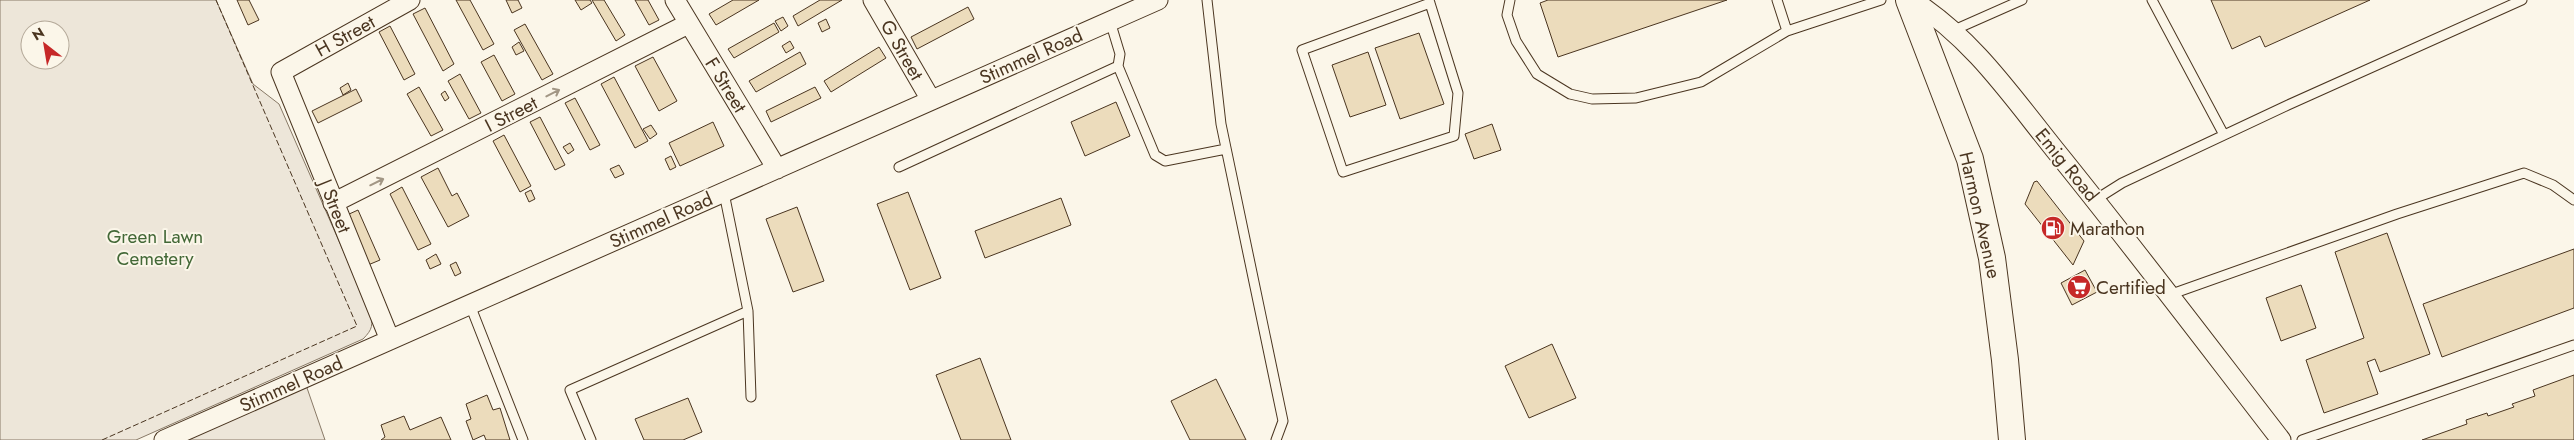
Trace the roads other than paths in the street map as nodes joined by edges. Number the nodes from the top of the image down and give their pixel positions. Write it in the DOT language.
graph roads {
  1 [pos="410,0"];
  2 [pos="675,0"];
  3 [pos="873,0"];
  4 [pos="1158,0"];
  5 [pos="1206,0"];
  6 [pos="1510,0"];
  7 [pos="1776,0"];
  8 [pos="1880,0"];
  9 [pos="1910,0"];
  10 [pos="2022,0"];
  11 [pos="2152,0"];
  12 [pos="2522,0"];
  13 [pos="1430,1"];
  14 [pos="1110,21"];
  15 [pos="688,24"];
  16 [pos="1954,30"];
  17 [pos="1787,31"];
  18 [pos="1118,66"];
  19 [pos="280,72"];
  20 [pos="931,100"];
  21 [pos="2224,135"];
  22 [pos="1226,149"];
  23 [pos="899,167"];
  24 [pos="777,169"];
  25 [pos="724,193"];
  26 [pos="2095,200"];
  27 [pos="2574,200"];
  28 [pos="333,203"];
  29 [pos="2169,295"];
  30 [pos="470,305"];
  31 [pos="748,311"];
  32 [pos="390,340"];
  33 [pos="2574,345"];
  34 [pos="751,397"];
  35 [pos="164,440"];
  36 [pos="523,440"];
  37 [pos="591,440"];
  38 [pos="1276,440"];
  39 [pos="2012,440"];
  40 [pos="2280,440"];
  41 [pos="2302,440"];
  1 -- 19 [label="street, H Street"];
  2 -- 15 [label="street, F Street"];
  3 -- 20 [label="street, G Street"];
  4 -- 14 [label="street, Stimmel Road"];
  5 -- 22 [label="lane"];
  6 -- 17 [label="lane"];
  7 -- 17 [label="lane"];
  8 -- 17 [label="lane"];
  9 -- 16 [label="street, Emig Road"];
  9 -- 39 [label="main road, Harmon Avenue"];
  10 -- 16 [label="lane"];
  11 -- 21 [label="lane"];
  12 -- 21 [label="lane"];
  13 -- 13 [label="lane"];
  14 -- 18 [label="lane"];
  14 -- 20 [label="street, Stimmel Road"];
  15 -- 24 [label="street, F Street"];
  28 -- 15 [label="street, I Street, one-way"];
  16 -- 26 [label="street, Emig Road"];
  18 -- 22 [label="lane"];
  18 -- 23 [label="lane"];
  19 -- 28 [label="street, J Street"];
  20 -- 24 [label="street, Stimmel Road"];
  21 -- 26 [label="lane"];
  22 -- 38 [label="lane"];
  24 -- 25 [label="street, Stimmel Road"];
  25 -- 30 [label="street, Stimmel Road"];
  25 -- 31 [label="lane"];
  26 -- 29 [label="street, Emig Road"];
  27 -- 29 [label="lane"];
  28 -- 32 [label="street, J Street"];
  29 -- 40 [label="street, Emig Road"];
  30 -- 32 [label="street, Stimmel Road"];
  30 -- 36 [label="lane"];
  31 -- 34 [label="lane"];
  31 -- 37 [label="lane"];
  32 -- 35 [label="street, Stimmel Road"];
  33 -- 41 [label="lane"];
}
